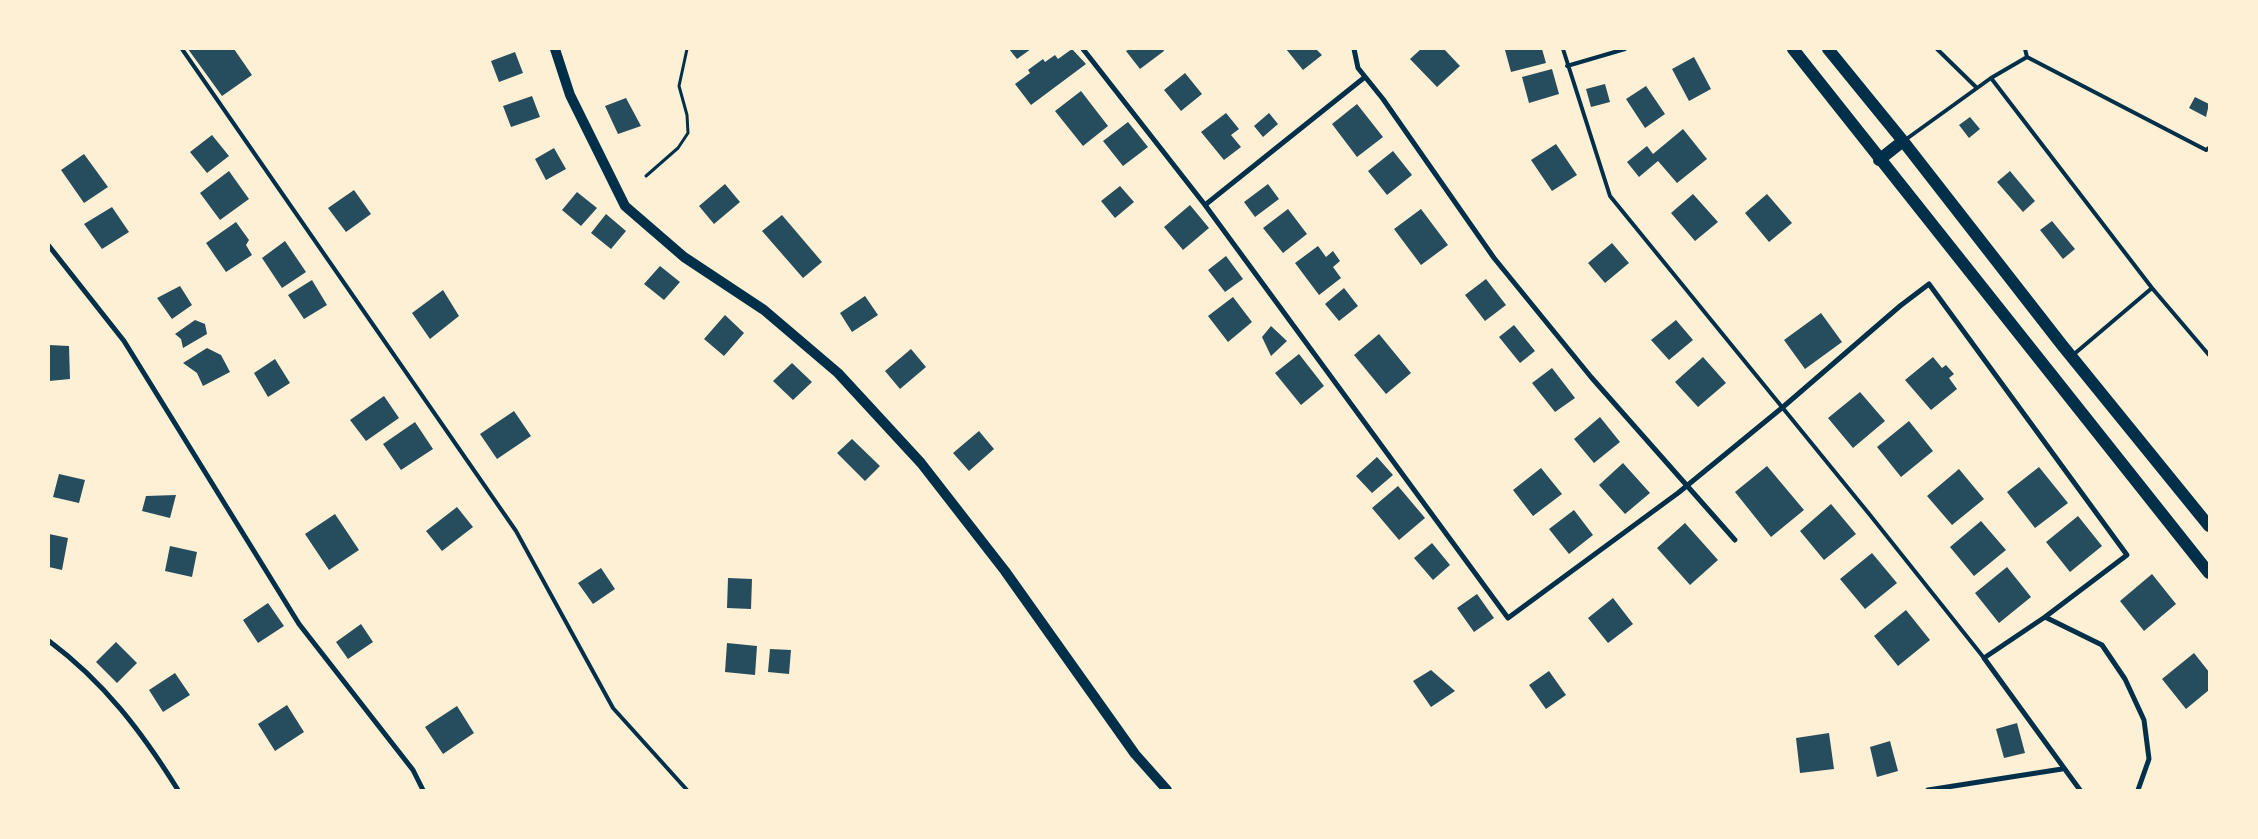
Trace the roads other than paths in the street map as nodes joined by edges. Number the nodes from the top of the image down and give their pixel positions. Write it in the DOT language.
graph roads {
  1 [pos="182,49"];
  2 [pos="555,49"];
  3 [pos="1083,49"];
  4 [pos="1354,49"];
  5 [pos="1563,49"];
  6 [pos="1625,49"];
  7 [pos="1793,49"];
  8 [pos="1828,49"];
  9 [pos="1937,49"];
  10 [pos="2025,49"];
  11 [pos="2027,57"];
  12 [pos="1567,66"];
  13 [pos="1365,77"];
  14 [pos="1991,78"];
  15 [pos="1977,88"];
  16 [pos="1903,141"];
  17 [pos="2208,151"];
  18 [pos="1879,160"];
  19 [pos="1205,205"];
  20 [pos="49,246"];
  21 [pos="2152,288"];
  22 [pos="2209,355"];
  23 [pos="2071,356"];
  24 [pos="1783,407"];
  25 [pos="1686,485"];
  26 [pos="2209,526"];
  27 [pos="1735,540"];
  28 [pos="2209,573"];
  29 [pos="2045,617"];
  30 [pos="49,641"];
  31 [pos="1984,658"];
  32 [pos="2062,769"];
  33 [pos="178,790"];
  34 [pos="424,790"];
  35 [pos="687,790"];
  36 [pos="1167,790"];
  37 [pos="1928,790"];
  38 [pos="2080,790"];
  39 [pos="2138,790"];
  1 -- 35 [label="lane"];
  2 -- 36 [label="main road"];
  3 -- 19 [label="street"];
  4 -- 13 [label="street"];
  5 -- 12 [label="lane"];
  6 -- 12 [label="lane"];
  7 -- 18 [label="main road"];
  8 -- 16 [label="main road"];
  9 -- 15 [label="lane"];
  10 -- 11 [label="lane"];
  11 -- 14 [label="lane"];
  11 -- 17 [label="lane"];
  12 -- 24 [label="lane"];
  13 -- 19 [label="street"];
  13 -- 25 [label="street"];
  14 -- 15 [label="lane"];
  14 -- 21 [label="lane"];
  15 -- 16 [label="lane"];
  16 -- 18 [label="main road"];
  16 -- 23 [label="main road"];
  18 -- 28 [label="main road"];
  19 -- 25 [label="street"];
  20 -- 34 [label="street"];
  21 -- 22 [label="lane"];
  21 -- 23 [label="lane"];
  23 -- 26 [label="main road"];
  24 -- 25 [label="street"];
  24 -- 29 [label="street"];
  24 -- 31 [label="lane"];
  25 -- 27 [label="street"];
  29 -- 31 [label="street"];
  29 -- 39 [label="street"];
  30 -- 33 [label="street"];
  31 -- 32 [label="street"];
  32 -- 37 [label="street"];
  32 -- 38 [label="street"];
}
